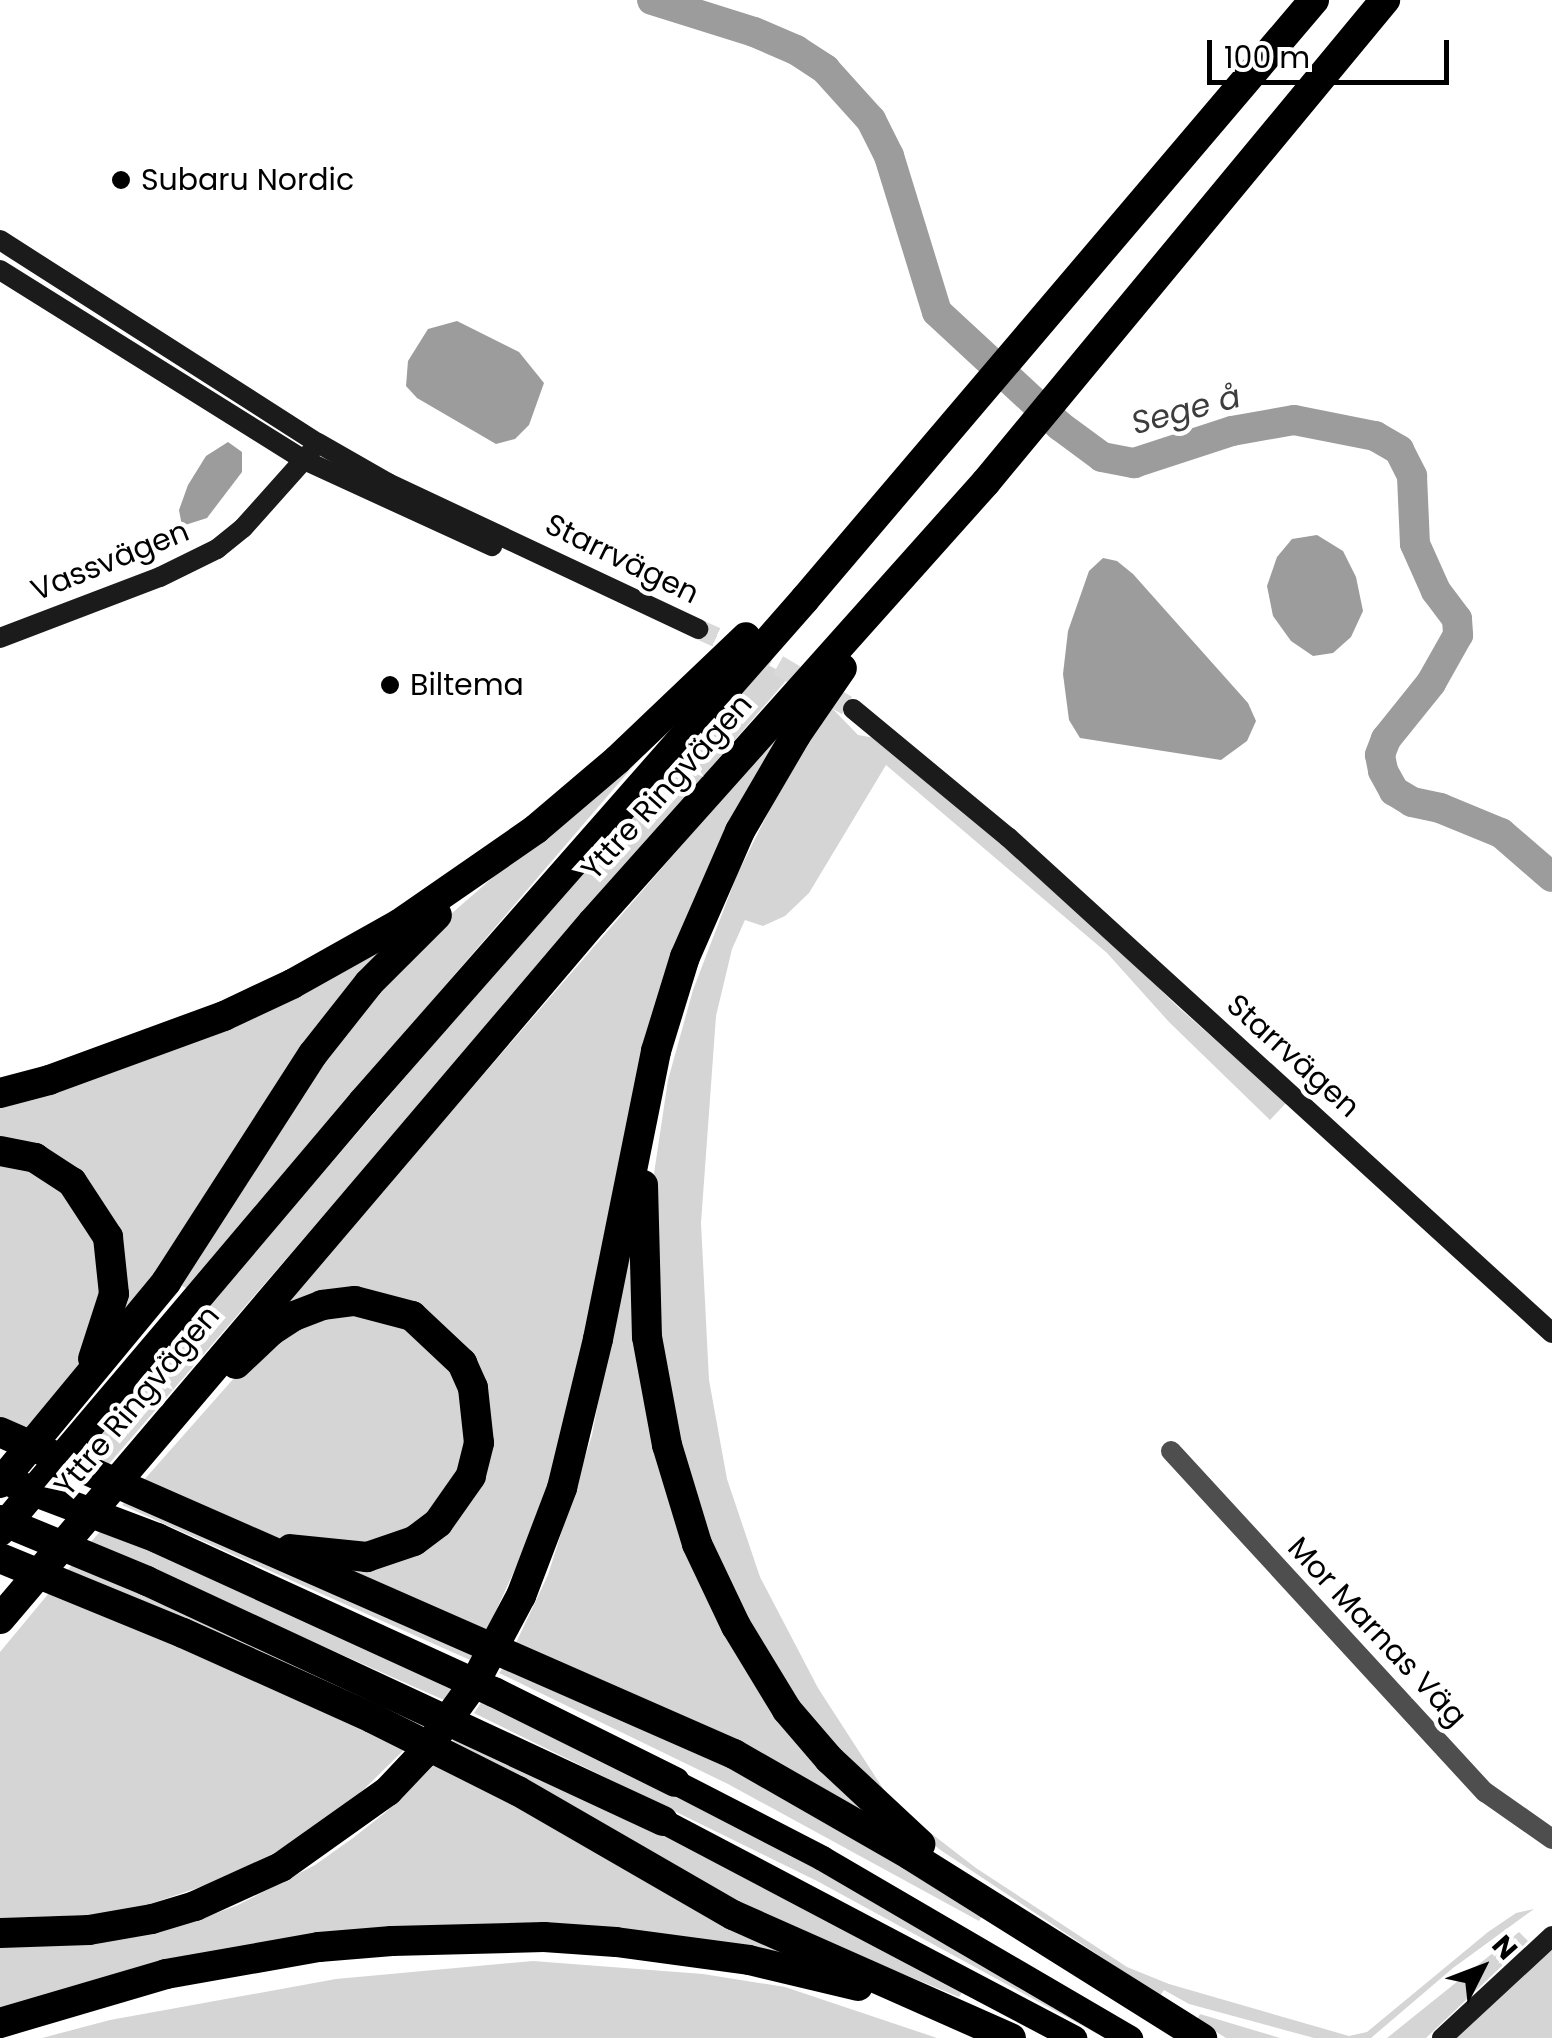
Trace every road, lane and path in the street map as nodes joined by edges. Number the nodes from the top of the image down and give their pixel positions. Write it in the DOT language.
graph roads {
  1 [pos="1314,0"];
  2 [pos="1385,0"];
  3 [pos="0,240"];
  4 [pos="0,270"];
  5 [pos="202,368"];
  6 [pos="189,389"];
  7 [pos="318,443"];
  8 [pos="304,460"];
  9 [pos="860,630"];
  10 [pos="0,638"];
  11 [pos="697,700"];
  12 [pos="853,709"];
  13 [pos="502,855"];
  14 [pos="664,1023"];
  15 [pos="0,1093"];
  16 [pos="0,1151"];
  17 [pos="1552,1333"];
  18 [pos="0,1430"];
  19 [pos="51,1431"];
  20 [pos="1170,1451"];
  21 [pos="142,1461"];
  22 [pos="0,1481"];
  23 [pos="166,1505"];
  24 [pos="0,1520"];
  25 [pos="0,1531"];
  26 [pos="0,1558"];
  27 [pos="4,1615"];
  28 [pos="674,1782"];
  29 [pos="663,1821"];
  30 [pos="1552,1839"];
  31 [pos="0,1933"];
  32 [pos="1552,1936"];
  33 [pos="1108,1981"];
  34 [pos="0,2023"];
  35 [pos="1010,2038"];
  36 [pos="1074,2038"];
  37 [pos="1130,2038"];
  38 [pos="1202,2038"];
  39 [pos="1442,2038"];
  1 -- 11 [label="highway, Yttre Ringvägen"];
  2 -- 9 [label="highway"];
  3 -- 5 [label="street, Starrvägen"];
  4 -- 6 [label="street, Starrvägen"];
  5 -- 6 [label="street"];
  5 -- 7 [label="street, Starrvägen"];
  6 -- 8 [label="street, Starrvägen"];
  7 -- 8 [label="street, Vassvägen"];
  7 -- 8 [label="street, Starrvägen"];
  8 -- 10 [label="street, Vassvägen"];
  9 -- 14 [label="highway"];
  9 -- 21 [label="highway, Yttre Ringvägen"];
  11 -- 13 [label="highway"];
  11 -- 25 [label="highway, Yttre Ringvägen"];
  12 -- 17 [label="street, Starrvägen"];
  13 -- 15 [label="highway"];
  13 -- 19 [label="highway"];
  14 -- 31 [label="highway"];
  14 -- 33 [label="highway"];
  16 -- 19 [label="highway"];
  18 -- 19 [label="highway"];
  19 -- 22 [label="highway"];
  19 -- 23 [label="highway"];
  20 -- 30 [label="street, Mor Marnas Väg"];
  21 -- 23 [label="highway"];
  21 -- 27 [label="highway, Yttre Ringvägen"];
  22 -- 28 [label="highway"];
  23 -- 33 [label="highway"];
  24 -- 29 [label="highway"];
  26 -- 35 [label="highway"];
  28 -- 37 [label="main road"];
  29 -- 36 [label="main road"];
  32 -- 39 [label="street"];
  33 -- 38 [label="highway"];
  34 -- 35 [label="highway"];
}
